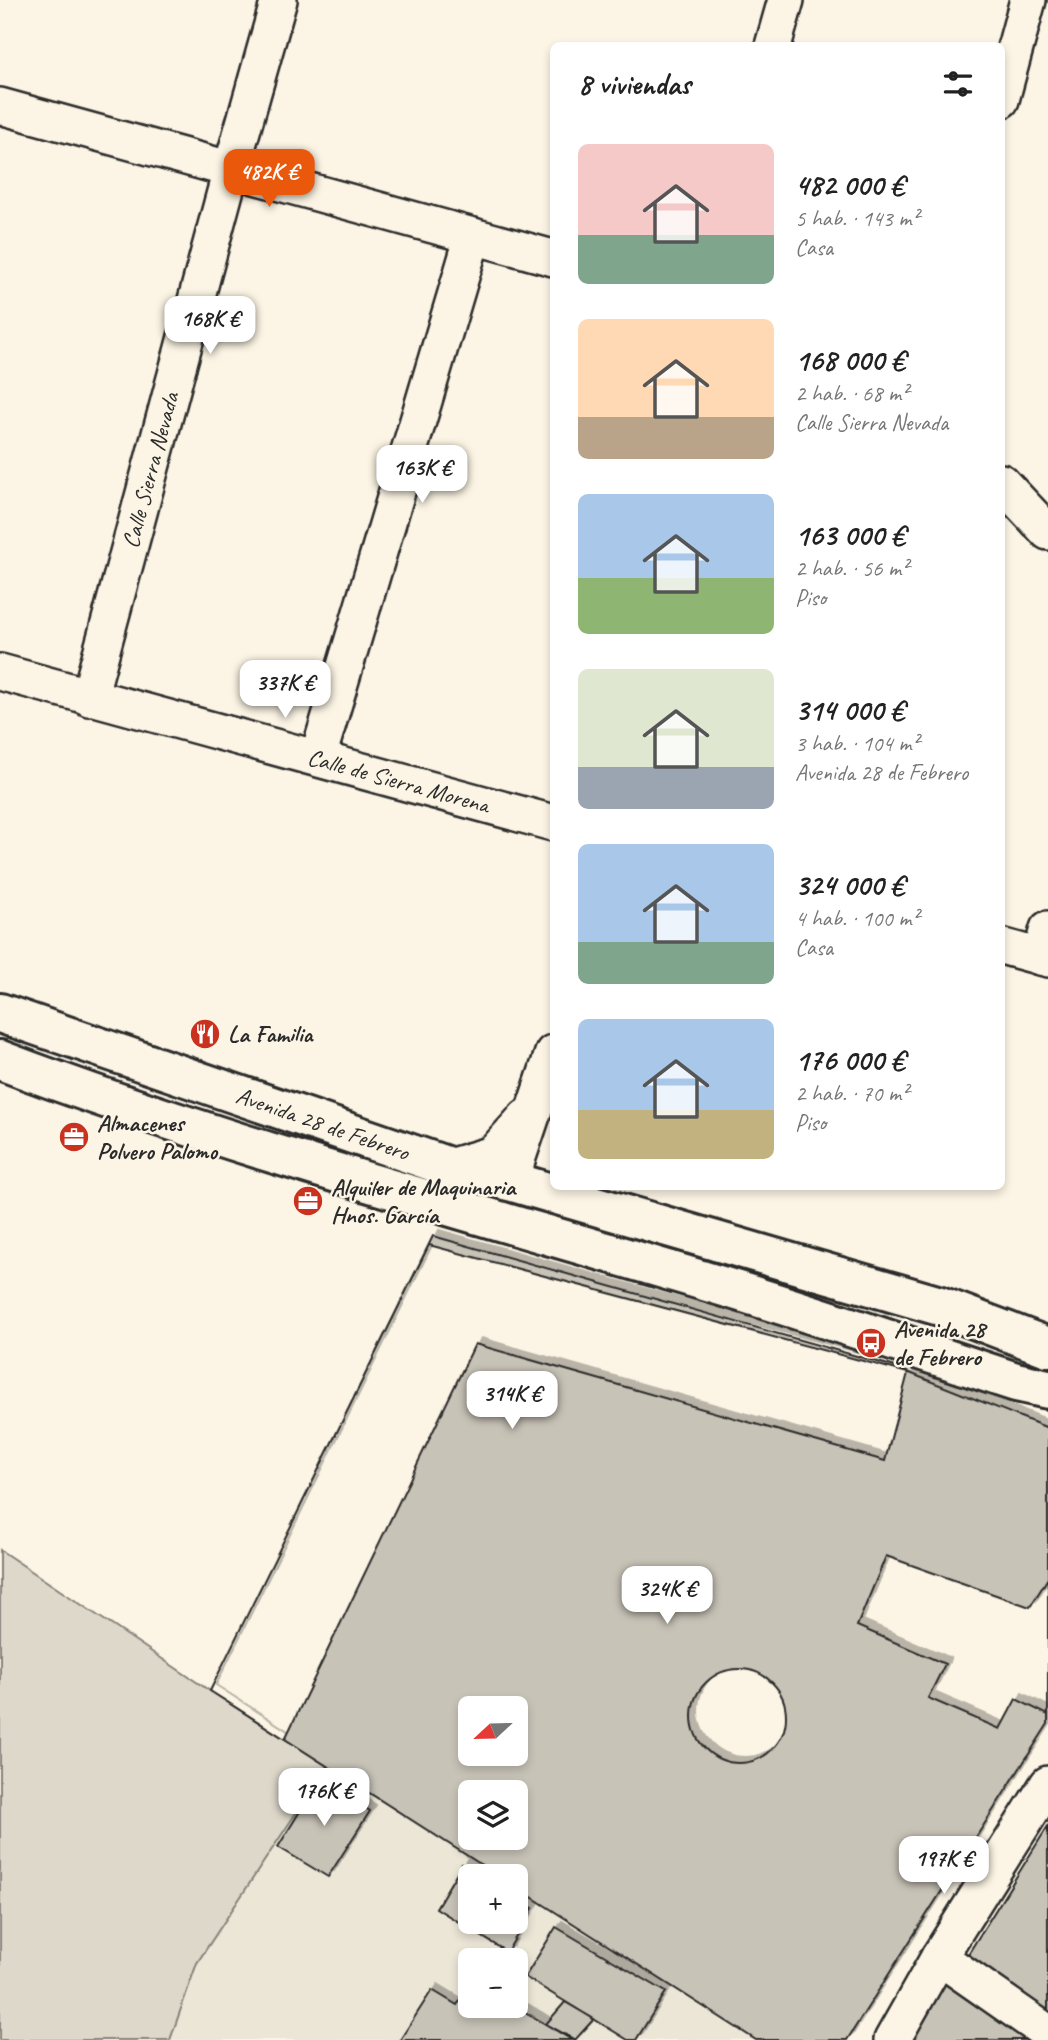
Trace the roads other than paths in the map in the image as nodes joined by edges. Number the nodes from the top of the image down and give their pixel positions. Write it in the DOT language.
graph roads {
  1 [pos="279,0"];
  2 [pos="786,0"];
  3 [pos="1027,0"];
  4 [pos="774,42"];
  5 [pos="1005,85"];
  6 [pos="0,106"];
  7 [pos="231,170"];
  8 [pos="473,236"];
  9 [pos="550,257"];
  10 [pos="1005,486"];
  11 [pos="1048,531"];
  12 [pos="0,671"];
  13 [pos="89,698"];
  14 [pos="318,758"];
  15 [pos="550,818"];
  16 [pos="1005,946"];
  17 [pos="1046,948"];
  18 [pos="0,1013"];
  19 [pos="0,1060"];
  20 [pos="550,1062"];
  21 [pos="537,1103"];
  22 [pos="449,1167"];
  23 [pos="513,1182"];
  24 [pos="550,1190"];
  25 [pos="551,1190"];
  26 [pos="594,1199"];
  27 [pos="1048,1347"];
  28 [pos="1048,1389"];
  29 [pos="1048,1784"];
  30 [pos="939,1957"];
  31 [pos="1048,2033"];
  32 [pos="892,2040"];
  1 -- 7 [label="street, Calle Sierra Nevada"];
  2 -- 4 [label="street"];
  3 -- 5 [label="street"];
  6 -- 7 [label="street"];
  7 -- 8 [label="street"];
  7 -- 13 [label="street, Calle Sierra Nevada"];
  8 -- 9 [label="street"];
  8 -- 14 [label="street"];
  10 -- 11 [label="street"];
  12 -- 13 [label="street, Calle de Sierra Morena"];
  13 -- 14 [label="street, Calle de Sierra Morena"];
  14 -- 15 [label="street, Calle de Sierra Morena"];
  16 -- 17 [label="street"];
  18 -- 22 [label="main road, Avenida 28 de Febrero"];
  19 -- 28 [label="main road, Avenida 28 de Febrero"];
  20 -- 21 [label="street"];
  21 -- 22 [label="street"];
  21 -- 23 [label="street"];
  22 -- 23 [label="main road, Avenida 28 de Febrero"];
  23 -- 24 [label="main road, Avenida 28 de Febrero"];
  25 -- 26 [label="main road, Avenida 28 de Febrero"];
  26 -- 27 [label="main road, Avenida 28 de Febrero"];
  29 -- 30 [label="street"];
  30 -- 31 [label="street"];
  30 -- 32 [label="street"];
}
